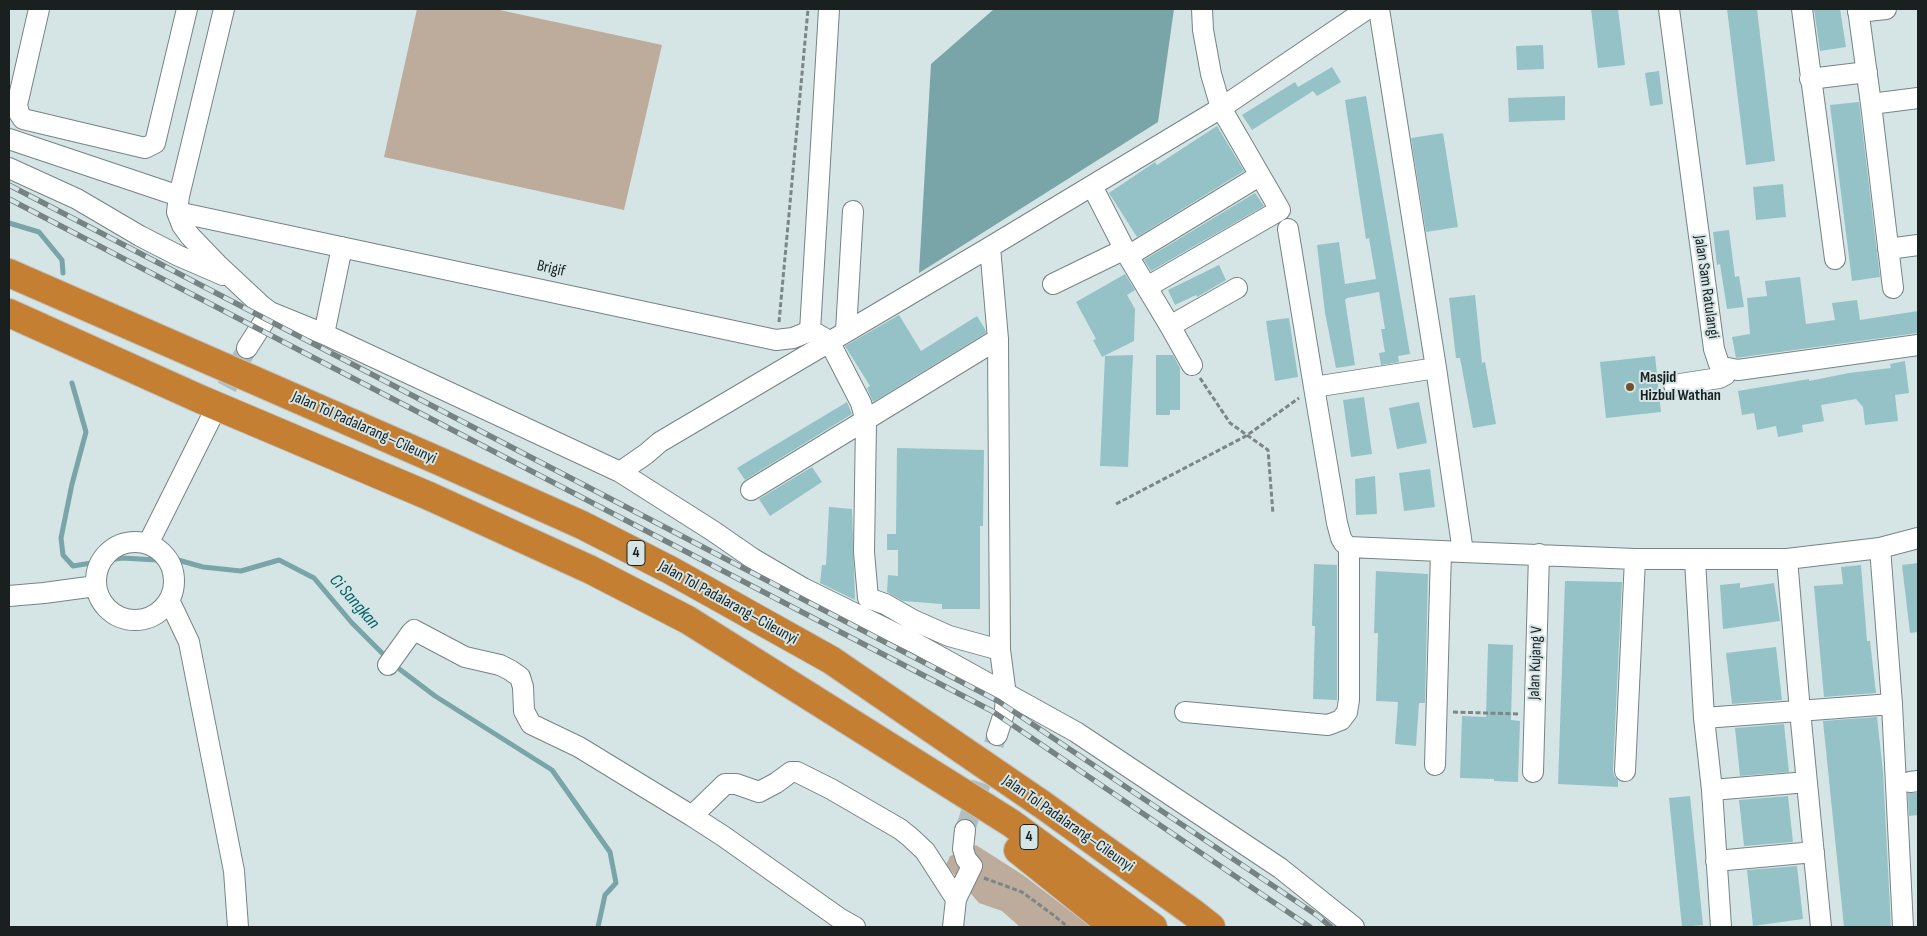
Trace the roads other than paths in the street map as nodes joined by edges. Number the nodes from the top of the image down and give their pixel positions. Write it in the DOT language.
graph roads {
  1 [pos="38,9"];
  2 [pos="187,9"];
  3 [pos="224,9"];
  4 [pos="829,9"];
  5 [pos="1202,9"];
  6 [pos="1368,9"];
  7 [pos="1378,9"];
  8 [pos="1669,9"];
  9 [pos="1802,9"];
  10 [pos="1886,9"];
  11 [pos="1858,10"];
  12 [pos="1867,72"];
  13 [pos="1810,79"];
  14 [pos="1918,98"];
  15 [pos="1871,104"];
  16 [pos="1221,108"];
  17 [pos="9,140"];
  18 [pos="9,168"];
  19 [pos="1259,176"];
  20 [pos="1092,186"];
  21 [pos="178,204"];
  22 [pos="853,211"];
  23 [pos="1288,230"];
  24 [pos="1918,245"];
  25 [pos="342,247"];
  26 [pos="990,247"];
  27 [pos="1888,249"];
  28 [pos="1127,252"];
  29 [pos="1835,259"];
  30 [pos="9,273"];
  31 [pos="232,278"];
  32 [pos="1053,284"];
  33 [pos="1147,287"];
  34 [pos="1237,288"];
  35 [pos="1893,288"];
  36 [pos="270,312"];
  37 [pos="9,314"];
  38 [pos="1170,326"];
  39 [pos="810,332"];
  40 [pos="324,334"];
  41 [pos="837,336"];
  42 [pos="998,339"];
  43 [pos="1918,344"];
  44 [pos="247,348"];
  45 [pos="1192,365"];
  46 [pos="1436,368"];
  47 [pos="1730,369"];
  48 [pos="1674,385"];
  49 [pos="1314,387"];
  50 [pos="213,414"];
  51 [pos="866,421"];
  52 [pos="620,472"];
  53 [pos="751,490"];
  54 [pos="1918,538"];
  55 [pos="148,544"];
  56 [pos="1349,547"];
  57 [pos="1880,548"];
  58 [pos="1440,552"];
  59 [pos="1464,552"];
  60 [pos="1539,554"];
  61 [pos="1635,559"];
  62 [pos="1787,559"];
  63 [pos="1695,560"];
  64 [pos="96,586"];
  65 [pos="9,596"];
  66 [pos="169,600"];
  67 [pos="1000,650"];
  68 [pos="391,662"];
  69 [pos="1006,695"];
  70 [pos="1892,704"];
  71 [pos="1800,711"];
  72 [pos="1185,712"];
  73 [pos="1704,718"];
  74 [pos="997,735"];
  75 [pos="900,755"];
  76 [pos="1436,765"];
  77 [pos="1625,771"];
  78 [pos="1533,772"];
  79 [pos="1807,782"];
  80 [pos="1712,790"];
  81 [pos="692,816"];
  82 [pos="965,830"];
  83 [pos="1814,852"];
  84 [pos="1716,861"];
  85 [pos="956,899"];
  86 [pos="238,927"];
  87 [pos="855,927"];
  88 [pos="953,927"];
  89 [pos="1114,927"];
  90 [pos="1153,927"];
  91 [pos="1211,927"];
  92 [pos="1354,927"];
  93 [pos="1721,927"];
  94 [pos="1821,927"];
  95 [pos="1903,927"];
  1 -- 2 [label="street"];
  3 -- 21 [label="street"];
  4 -- 39 [label="street"];
  5 -- 16 [label="street"];
  6 -- 16 [label="street"];
  7 -- 46 [label="street"];
  8 -- 47 [label="street, Jalan Sam Ratulangi"];
  9 -- 13 [label="street"];
  10 -- 11 [label="street"];
  11 -- 12 [label="street"];
  12 -- 13 [label="street"];
  12 -- 15 [label="street"];
  13 -- 29 [label="street"];
  14 -- 15 [label="street"];
  15 -- 27 [label="street"];
  16 -- 19 [label="street"];
  16 -- 20 [label="street"];
  17 -- 21 [label="street"];
  18 -- 31 [label="street"];
  19 -- 28 [label="street"];
  19 -- 33 [label="street"];
  20 -- 26 [label="street"];
  20 -- 28 [label="street"];
  21 -- 25 [label="street"];
  21 -- 31 [label="street"];
  22 -- 41 [label="street"];
  23 -- 49 [label="street"];
  24 -- 27 [label="street"];
  25 -- 39 [label="street"];
  25 -- 40 [label="street"];
  26 -- 41 [label="street"];
  26 -- 42 [label="street"];
  27 -- 35 [label="street"];
  28 -- 32 [label="street"];
  28 -- 33 [label="street"];
  30 -- 91 [label="highway, Jalan Tol Padalarang–Cileunyi / 4"];
  31 -- 36 [label="street"];
  33 -- 38 [label="street"];
  34 -- 38 [label="street"];
  36 -- 40 [label="street"];
  36 -- 44 [label="street"];
  37 -- 75 [label="highway, Jalan Tol Padalarang–Cileunyi / 4"];
  38 -- 45 [label="street"];
  39 -- 41 [label="street"];
  40 -- 52 [label="street"];
  41 -- 51 [label="street"];
  41 -- 52 [label="street"];
  42 -- 51 [label="street"];
  42 -- 67 [label="street"];
  43 -- 47 [label="street"];
  46 -- 49 [label="street"];
  46 -- 59 [label="street"];
  47 -- 48 [label="street"];
  49 -- 56 [label="street"];
  50 -- 55 [label="street"];
  51 -- 53 [label="street"];
  51 -- 67 [label="street"];
  52 -- 69 [label="street"];
  54 -- 57 [label="street"];
  55 -- 64 [label="street"];
  55 -- 66 [label="street"];
  56 -- 58 [label="street"];
  56 -- 72 [label="street"];
  57 -- 62 [label="street"];
  57 -- 70 [label="street"];
  58 -- 59 [label="street"];
  58 -- 76 [label="street"];
  59 -- 60 [label="street"];
  60 -- 61 [label="street"];
  60 -- 78 [label="street, Jalan Kujang V"];
  61 -- 63 [label="street"];
  61 -- 77 [label="street"];
  62 -- 63 [label="street"];
  62 -- 71 [label="street"];
  63 -- 73 [label="street"];
  64 -- 65 [label="street"];
  64 -- 66 [label="street"];
  66 -- 86 [label="street"];
  67 -- 69 [label="street"];
  68 -- 81 [label="street"];
  69 -- 74 [label="street"];
  69 -- 92 [label="street"];
  70 -- 71 [label="street"];
  70 -- 95 [label="street"];
  71 -- 73 [label="street"];
  71 -- 79 [label="street"];
  73 -- 80 [label="street"];
  75 -- 89 [label="highway"];
  75 -- 90 [label="highway, Jalan Tol Padalarang–Cileunyi / 4"];
  79 -- 80 [label="street"];
  79 -- 83 [label="street"];
  80 -- 84 [label="street"];
  81 -- 85 [label="street"];
  81 -- 87 [label="street"];
  82 -- 85 [label="street"];
  83 -- 84 [label="street"];
  83 -- 94 [label="street"];
  84 -- 93 [label="street"];
  85 -- 88 [label="street"];
}
